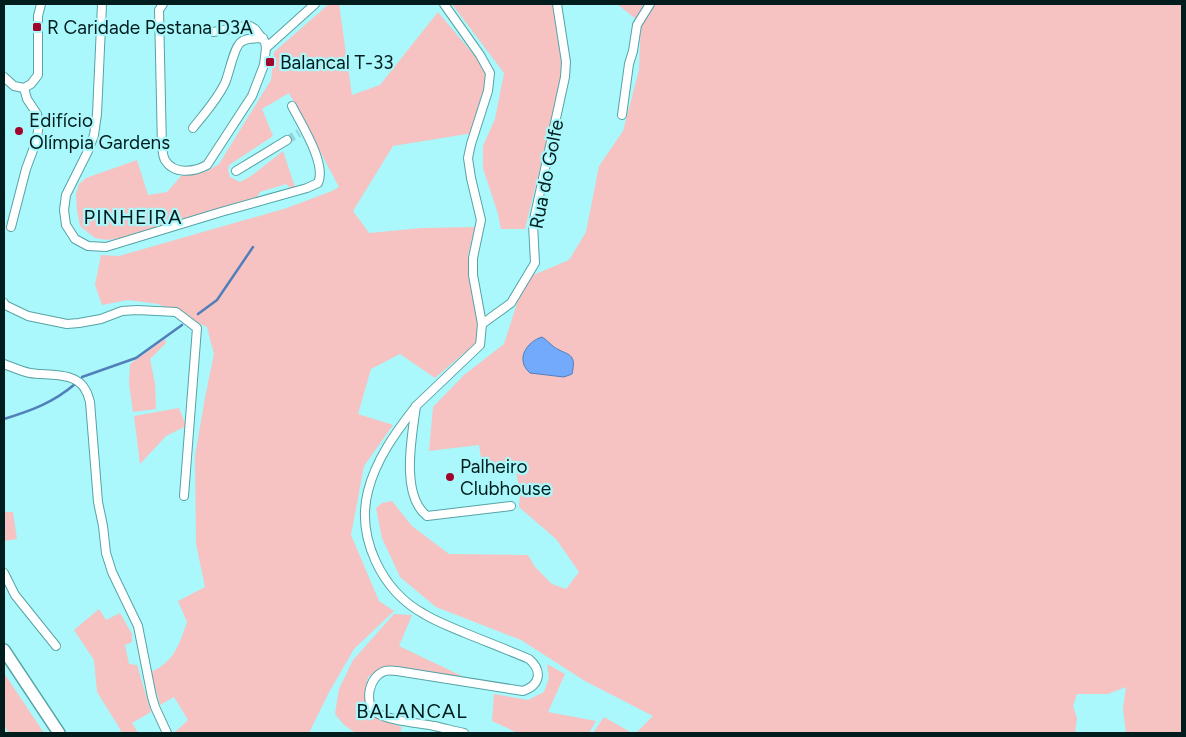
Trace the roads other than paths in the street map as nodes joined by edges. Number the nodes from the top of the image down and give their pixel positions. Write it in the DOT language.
graph roads {
  1 [pos="41,4"];
  2 [pos="102,4"];
  3 [pos="163,4"];
  4 [pos="315,4"];
  5 [pos="444,4"];
  6 [pos="557,4"];
  7 [pos="650,4"];
  8 [pos="213,32"];
  9 [pos="263,38"];
  10 [pos="266,48"];
  11 [pos="4,77"];
  12 [pos="24,88"];
  13 [pos="292,106"];
  14 [pos="622,115"];
  15 [pos="193,128"];
  16 [pos="287,140"];
  17 [pos="236,171"];
  18 [pos="11,227"];
  19 [pos="4,302"];
  20 [pos="482,324"];
  21 [pos="4,364"];
  22 [pos="416,406"];
  23 [pos="184,496"];
  24 [pos="511,506"];
  25 [pos="4,573"];
  26 [pos="56,646"];
  27 [pos="4,650"];
  28 [pos="59,733"];
  29 [pos="167,733"];
  30 [pos="464,733"];
  1 -- 12 [label="street"];
  2 -- 13 [label="street"];
  3 -- 10 [label="street"];
  4 -- 10 [label="street"];
  5 -- 20 [label="street"];
  6 -- 20 [label="street, Rua do Golfe"];
  7 -- 14 [label="street"];
  8 -- 9 [label="street"];
  9 -- 10 [label="street"];
  9 -- 15 [label="street"];
  11 -- 12 [label="street"];
  12 -- 18 [label="street"];
  16 -- 17 [label="street"];
  19 -- 23 [label="street"];
  20 -- 22 [label="street"];
  21 -- 29 [label="street"];
  22 -- 24 [label="street"];
  22 -- 30 [label="street"];
  25 -- 26 [label="street"];
  27 -- 28 [label="main road"];
}
